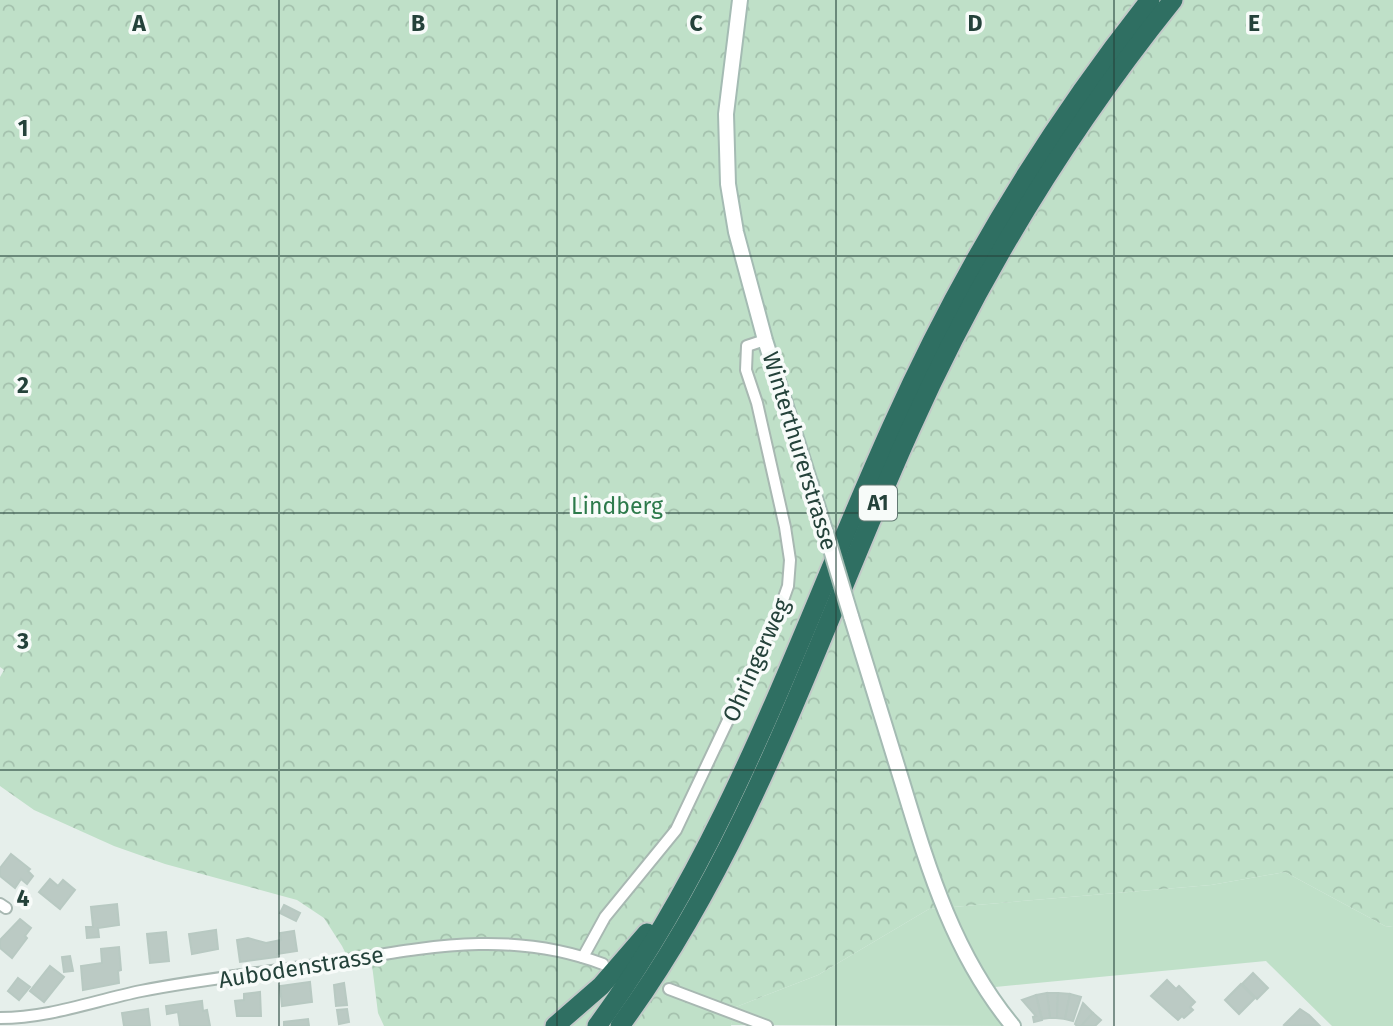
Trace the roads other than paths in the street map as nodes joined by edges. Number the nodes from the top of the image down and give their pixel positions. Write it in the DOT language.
graph roads {
  1 [pos="740,0"];
  2 [pos="1150,0"];
  3 [pos="1173,0"];
  4 [pos="765,340"];
  5 [pos="694,875"];
  6 [pos="583,957"];
  7 [pos="603,964"];
  8 [pos="669,989"];
  9 [pos="0,1018"];
  10 [pos="555,1026"];
  11 [pos="597,1026"];
  12 [pos="620,1026"];
  13 [pos="767,1026"];
  14 [pos="1013,1026"];
  1 -- 4 [label="main road, Winterthurerstrasse"];
  2 -- 5 [label="highway, A1"];
  3 -- 12 [label="highway, A1"];
  4 -- 6 [label="street, Ohringerweg"];
  4 -- 14 [label="main road, Winterthurerstrasse, bridge"];
  5 -- 10 [label="highway, A1"];
  5 -- 11 [label="highway, A1"];
  6 -- 7 [label="street, Aubodenstrasse"];
  6 -- 9 [label="street, Aubodenstrasse"];
  8 -- 13 [label="street"];
}
